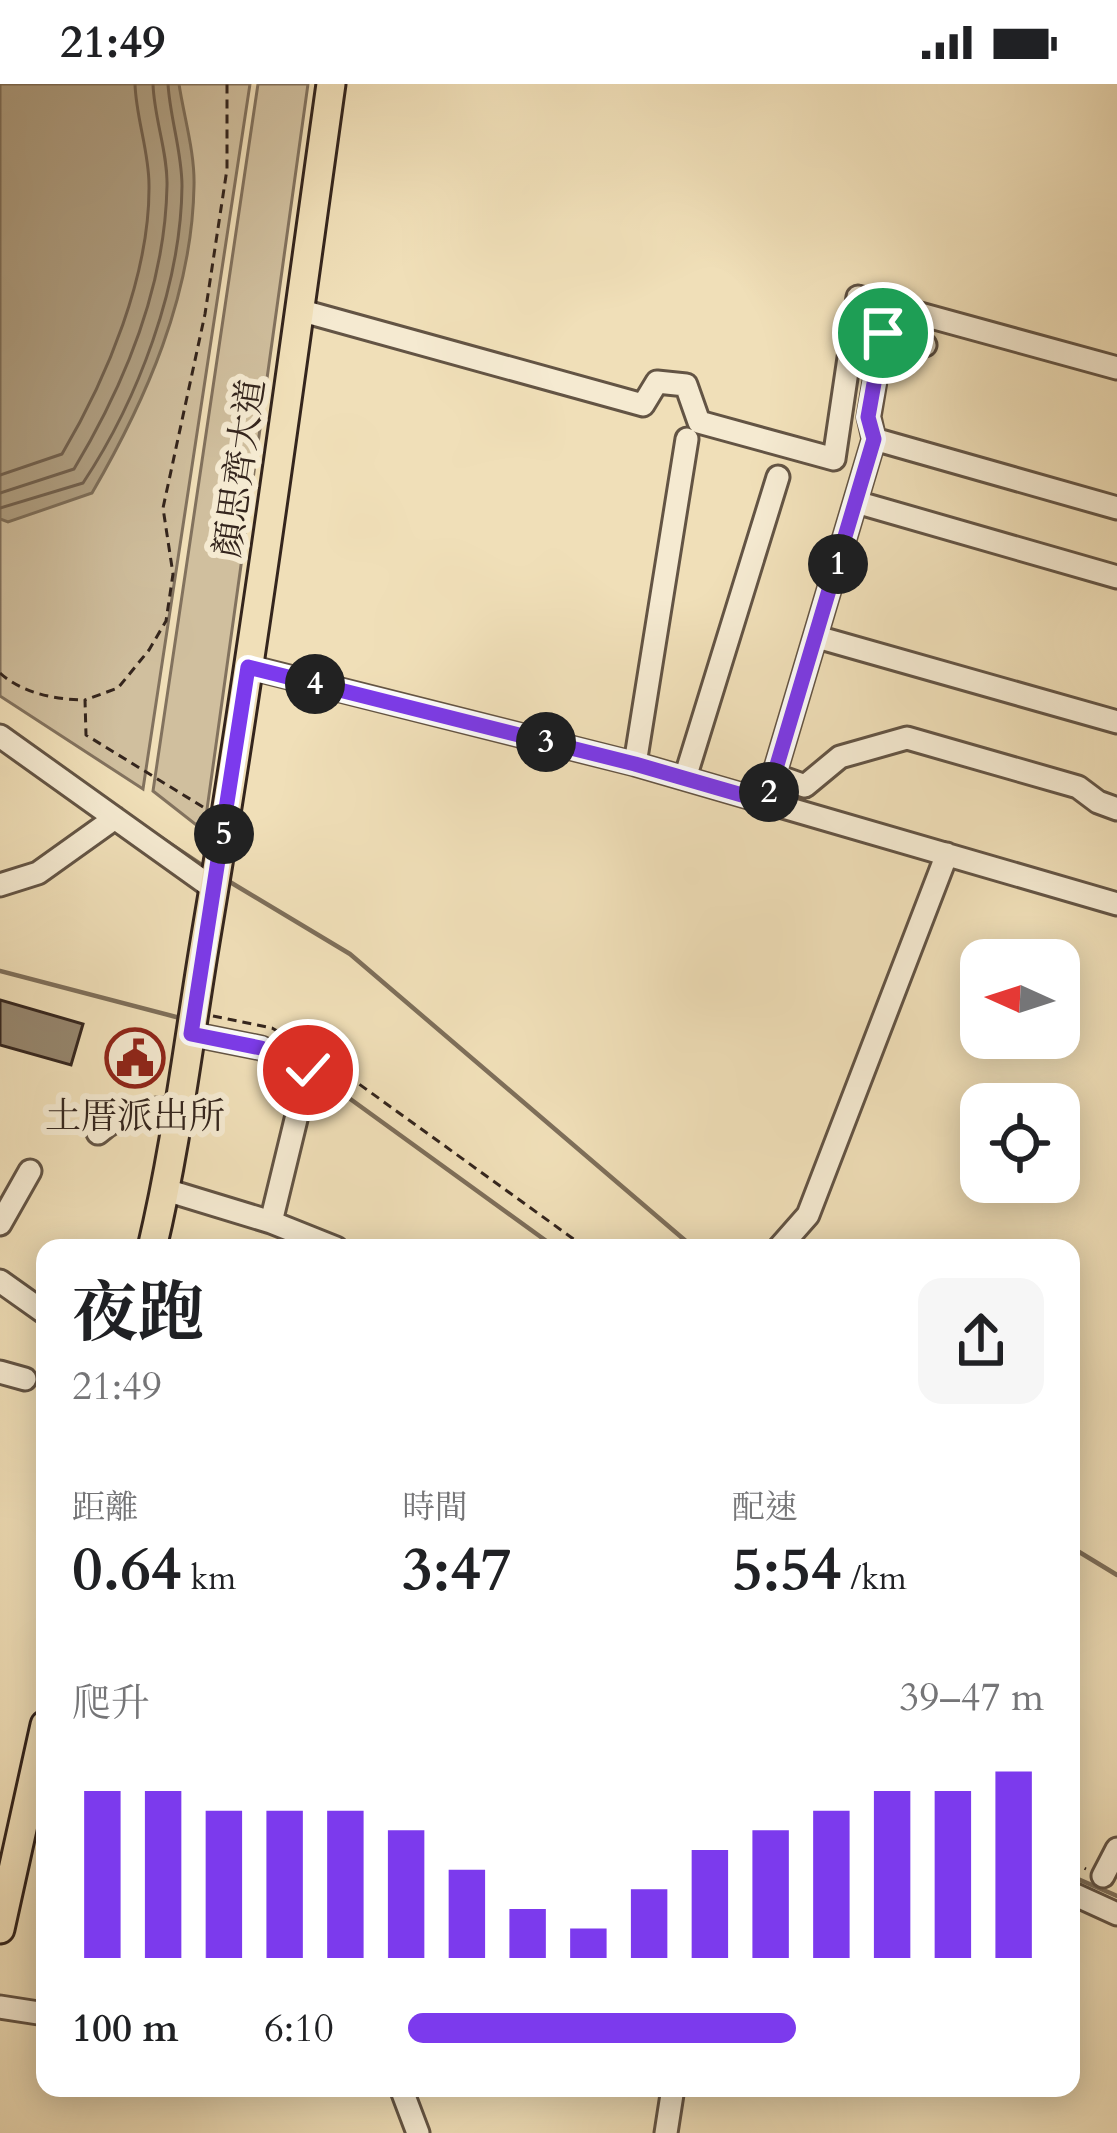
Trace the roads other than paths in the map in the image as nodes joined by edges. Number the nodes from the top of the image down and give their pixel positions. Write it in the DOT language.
graph roads {
  1 [pos="332,84"];
  2 [pos="299,310"];
  3 [pos="925,345"];
  4 [pos="1117,368"];
  5 [pos="687,439"];
  6 [pos="874,439"];
  7 [pos="778,477"];
  8 [pos="856,502"];
  9 [pos="1117,508"];
  10 [pos="1117,577"];
  11 [pos="817,638"];
  12 [pos="248,667"];
  13 [pos="1117,722"];
  14 [pos="0,736"];
  15 [pos="635,764"];
  16 [pos="774,775"];
  17 [pos="685,778"];
  18 [pos="766,802"];
  19 [pos="1117,809"];
  20 [pos="115,818"];
  21 [pos="947,854"];
  22 [pos="216,875"];
  23 [pos="0,885"];
  24 [pos="1117,904"];
  25 [pos="192,1023"];
  26 [pos="181,1108"];
  27 [pos="98,1133"];
  28 [pos="30,1171"];
  29 [pos="166,1190"];
  30 [pos="272,1222"];
  31 [pos="0,1223"];
  32 [pos="154,1239"];
  33 [pos="314,1239"];
  34 [pos="787,1239"];
  35 [pos="0,1281"];
  36 [pos="36,1307"];
  37 [pos="0,1372"];
  38 [pos="25,1378"];
  39 [pos="36,1766"];
  40 [pos="1117,1849"];
  41 [pos="1103,1876"];
  42 [pos="1080,1897"];
  43 [pos="1117,1914"];
  44 [pos="0,1929"];
  45 [pos="0,2007"];
  46 [pos="36,2013"];
  47 [pos="404,2097"];
  48 [pos="672,2097"];
  49 [pos="418,2133"];
  50 [pos="666,2133"];
  1 -- 2 [label="main road, 顏思齊大道"];
  2 -- 4 [label="street"];
  2 -- 12 [label="main road, 顏思齊大道"];
  3 -- 6 [label="street"];
  5 -- 15 [label="street"];
  6 -- 8 [label="street"];
  6 -- 9 [label="street"];
  7 -- 17 [label="street"];
  8 -- 10 [label="street"];
  8 -- 11 [label="street"];
  11 -- 13 [label="street"];
  11 -- 16 [label="street"];
  12 -- 15 [label="street"];
  12 -- 22 [label="main road, 顏思齊大道"];
  14 -- 20 [label="street"];
  15 -- 17 [label="street"];
  16 -- 18 [label="street"];
  16 -- 19 [label="street"];
  17 -- 18 [label="street"];
  18 -- 21 [label="street"];
  20 -- 22 [label="street"];
  20 -- 23 [label="street"];
  21 -- 24 [label="street"];
  21 -- 34 [label="street"];
  22 -- 25 [label="main road, 顏思齊大道"];
  25 -- 26 [label="main road, 顏思齊大道"];
  25 -- 30 [label="street"];
  26 -- 27 [label="street"];
  26 -- 29 [label="main road, 顏思齊大道"];
  28 -- 31 [label="street"];
  29 -- 30 [label="street"];
  29 -- 32 [label="main road, 顏思齊大道"];
  30 -- 33 [label="street"];
  35 -- 36 [label="street"];
  37 -- 38 [label="street"];
  39 -- 44 [label="main road"];
  40 -- 41 [label="street"];
  42 -- 43 [label="street"];
  45 -- 46 [label="street"];
  47 -- 49 [label="street"];
  48 -- 50 [label="street"];
}
